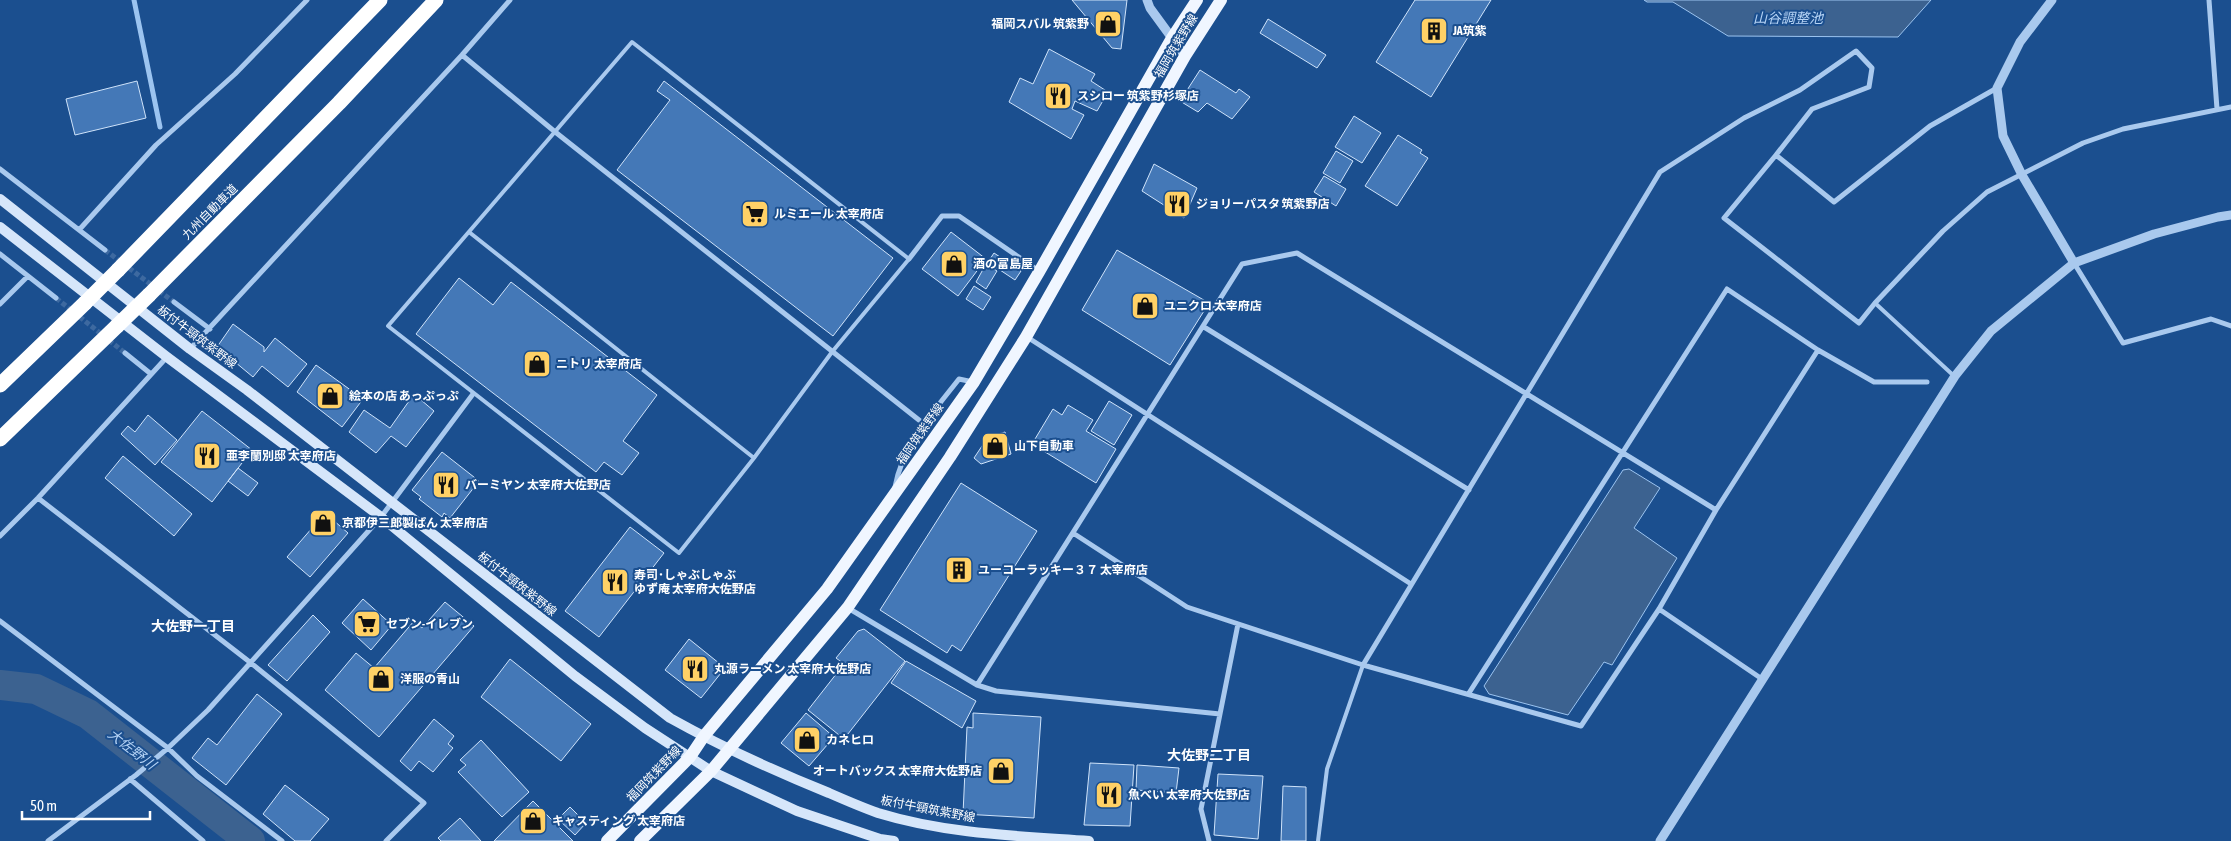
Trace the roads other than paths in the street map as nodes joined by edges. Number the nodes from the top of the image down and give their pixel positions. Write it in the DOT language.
graph roads {
  1 [pos="307,0"];
  2 [pos="380,0"];
  3 [pos="436,0"];
  4 [pos="510,0"];
  5 [pos="1147,0"];
  6 [pos="1197,0"];
  7 [pos="1222,0"];
  8 [pos="2052,0"];
  9 [pos="2209,0"];
  10 [pos="1172,38"];
  11 [pos="462,55"];
  12 [pos="1185,56"];
  13 [pos="1996,88"];
  14 [pos="2231,107"];
  15 [pos="2217,109"];
  16 [pos="554,131"];
  17 [pos="1776,155"];
  18 [pos="0,169"];
  19 [pos="2022,176"];
  20 [pos="0,200"];
  21 [pos="2231,216"];
  22 [pos="0,227"];
  23 [pos="79,230"];
  24 [pos="469,232"];
  25 [pos="105,250"];
  26 [pos="0,254"];
  27 [pos="909,259"];
  28 [pos="2074,263"];
  29 [pos="1039,272"];
  30 [pos="28,276"];
  31 [pos="56,298"];
  32 [pos="174,302"];
  33 [pos="1875,303"];
  34 [pos="0,304"];
  35 [pos="2231,326"];
  36 [pos="1204,327"];
  37 [pos="210,329"];
  38 [pos="1026,337"];
  39 [pos="190,349"];
  40 [pos="1818,350"];
  41 [pos="832,352"];
  42 [pos="125,353"];
  43 [pos="167,357"];
  44 [pos="152,374"];
  45 [pos="1955,376"];
  46 [pos="974,382"];
  47 [pos="1927,382"];
  48 [pos="0,385"];
  49 [pos="1527,393"];
  50 [pos="473,394"];
  51 [pos="1148,414"];
  52 [pos="924,424"];
  53 [pos="0,439"];
  54 [pos="1622,453"];
  55 [pos="754,458"];
  56 [pos="1469,490"];
  57 [pos="894,495"];
  58 [pos="38,498"];
  59 [pos="392,503"];
  60 [pos="1716,510"];
  61 [pos="381,517"];
  62 [pos="1073,533"];
  63 [pos="0,536"];
  64 [pos="1412,584"];
  65 [pos="848,607"];
  66 [pos="1659,609"];
  67 [pos="0,621"];
  68 [pos="1238,624"];
  69 [pos="251,663"];
  70 [pos="1363,664"];
  71 [pos="1762,679"];
  72 [pos="976,685"];
  73 [pos="1469,693"];
  74 [pos="1220,714"];
  75 [pos="704,736"];
  76 [pos="168,748"];
  77 [pos="727,750"];
  78 [pos="690,757"];
  79 [pos="711,771"];
  80 [pos="130,779"];
  81 [pos="48,841"];
  82 [pos="203,841"];
  83 [pos="282,841"];
  84 [pos="386,841"];
  85 [pos="607,841"];
  86 [pos="640,841"];
  87 [pos="894,841"];
  88 [pos="1089,841"];
  89 [pos="1209,841"];
  90 [pos="1318,841"];
  91 [pos="1660,841"];
  1 -- 23 [label="street"];
  2 -- 48 [label="highway, 九州自動車道, bridge"];
  3 -- 53 [label="highway, 九州自動車道, bridge"];
  4 -- 11 [label="street"];
  5 -- 10 [label="street"];
  6 -- 10 [label="main road, 福岡筑紫野線"];
  7 -- 12 [label="main road, 福岡筑紫野線"];
  8 -- 13 [label="street"];
  9 -- 15 [label="street"];
  10 -- 12 [label="street"];
  10 -- 29 [label="main road, 福岡筑紫野線"];
  11 -- 16 [label="street"];
  11 -- 37 [label="street"];
  12 -- 38 [label="main road, 福岡筑紫野線"];
  13 -- 17 [label="street"];
  13 -- 19 [label="street"];
  14 -- 15 [label="street"];
  15 -- 19 [label="street"];
  16 -- 24 [label="lane"];
  16 -- 27 [label="lane"];
  16 -- 41 [label="street"];
  17 -- 33 [label="street"];
  17 -- 49 [label="street"];
  18 -- 23 [label="street"];
  19 -- 28 [label="street"];
  19 -- 33 [label="street"];
  20 -- 39 [label="main road, 板付牛頸筑紫野線"];
  21 -- 28 [label="street"];
  22 -- 43 [label="main road"];
  23 -- 25 [label="street"];
  24 -- 50 [label="lane"];
  24 -- 55 [label="lane"];
  26 -- 30 [label="street"];
  27 -- 29 [label="street"];
  27 -- 41 [label="lane"];
  28 -- 35 [label="street"];
  28 -- 45 [label="street"];
  29 -- 46 [label="main road, 福岡筑紫野線"];
  30 -- 31 [label="street"];
  30 -- 34 [label="street"];
  32 -- 37 [label="street"];
  33 -- 45 [label="lane"];
  36 -- 49 [label="street"];
  36 -- 51 [label="street"];
  36 -- 56 [label="street"];
  37 -- 39 [label="street"];
  38 -- 51 [label="street"];
  38 -- 65 [label="main road, 福岡筑紫野線"];
  39 -- 59 [label="main road, 板付牛頸筑紫野線"];
  40 -- 47 [label="street"];
  40 -- 54 [label="street"];
  40 -- 60 [label="street"];
  41 -- 52 [label="street"];
  41 -- 55 [label="lane"];
  42 -- 44 [label="street"];
  43 -- 44 [label="street"];
  43 -- 61 [label="main road"];
  44 -- 58 [label="street"];
  45 -- 71 [label="street"];
  46 -- 52 [label="street"];
  46 -- 57 [label="main road, 福岡筑紫野線"];
  49 -- 54 [label="street"];
  49 -- 56 [label="street"];
  50 -- 55 [label="lane"];
  50 -- 59 [label="street"];
  51 -- 62 [label="street"];
  51 -- 64 [label="street"];
  52 -- 57 [label="street"];
  54 -- 60 [label="street"];
  54 -- 73 [label="street"];
  56 -- 64 [label="street"];
  57 -- 75 [label="main road, 福岡筑紫野線"];
  58 -- 63 [label="street"];
  58 -- 69 [label="street"];
  59 -- 61 [label="street"];
  59 -- 75 [label="main road, 板付牛頸筑紫野線"];
  60 -- 66 [label="street"];
  61 -- 69 [label="street"];
  61 -- 78 [label="main road"];
  62 -- 68 [label="street"];
  62 -- 72 [label="street"];
  64 -- 70 [label="street"];
  65 -- 72 [label="street"];
  65 -- 77 [label="main road, 福岡筑紫野線"];
  66 -- 71 [label="street"];
  66 -- 73 [label="street"];
  67 -- 76 [label="street"];
  68 -- 70 [label="street"];
  68 -- 74 [label="street"];
  69 -- 76 [label="street"];
  69 -- 84 [label="street"];
  70 -- 73 [label="street"];
  70 -- 90 [label="lane"];
  71 -- 91 [label="street"];
  72 -- 74 [label="street"];
  74 -- 89 [label="street"];
  75 -- 77 [label="main road, 板付牛頸筑紫野線"];
  75 -- 78 [label="main road, 福岡筑紫野線"];
  76 -- 80 [label="street"];
  76 -- 83 [label="street"];
  77 -- 79 [label="main road, 福岡筑紫野線"];
  77 -- 88 [label="main road, 板付牛頸筑紫野線"];
  78 -- 79 [label="main road"];
  78 -- 85 [label="main road, 福岡筑紫野線"];
  79 -- 86 [label="main road, 福岡筑紫野線"];
  79 -- 87 [label="main road"];
  80 -- 81 [label="street"];
  80 -- 82 [label="street"];
}
